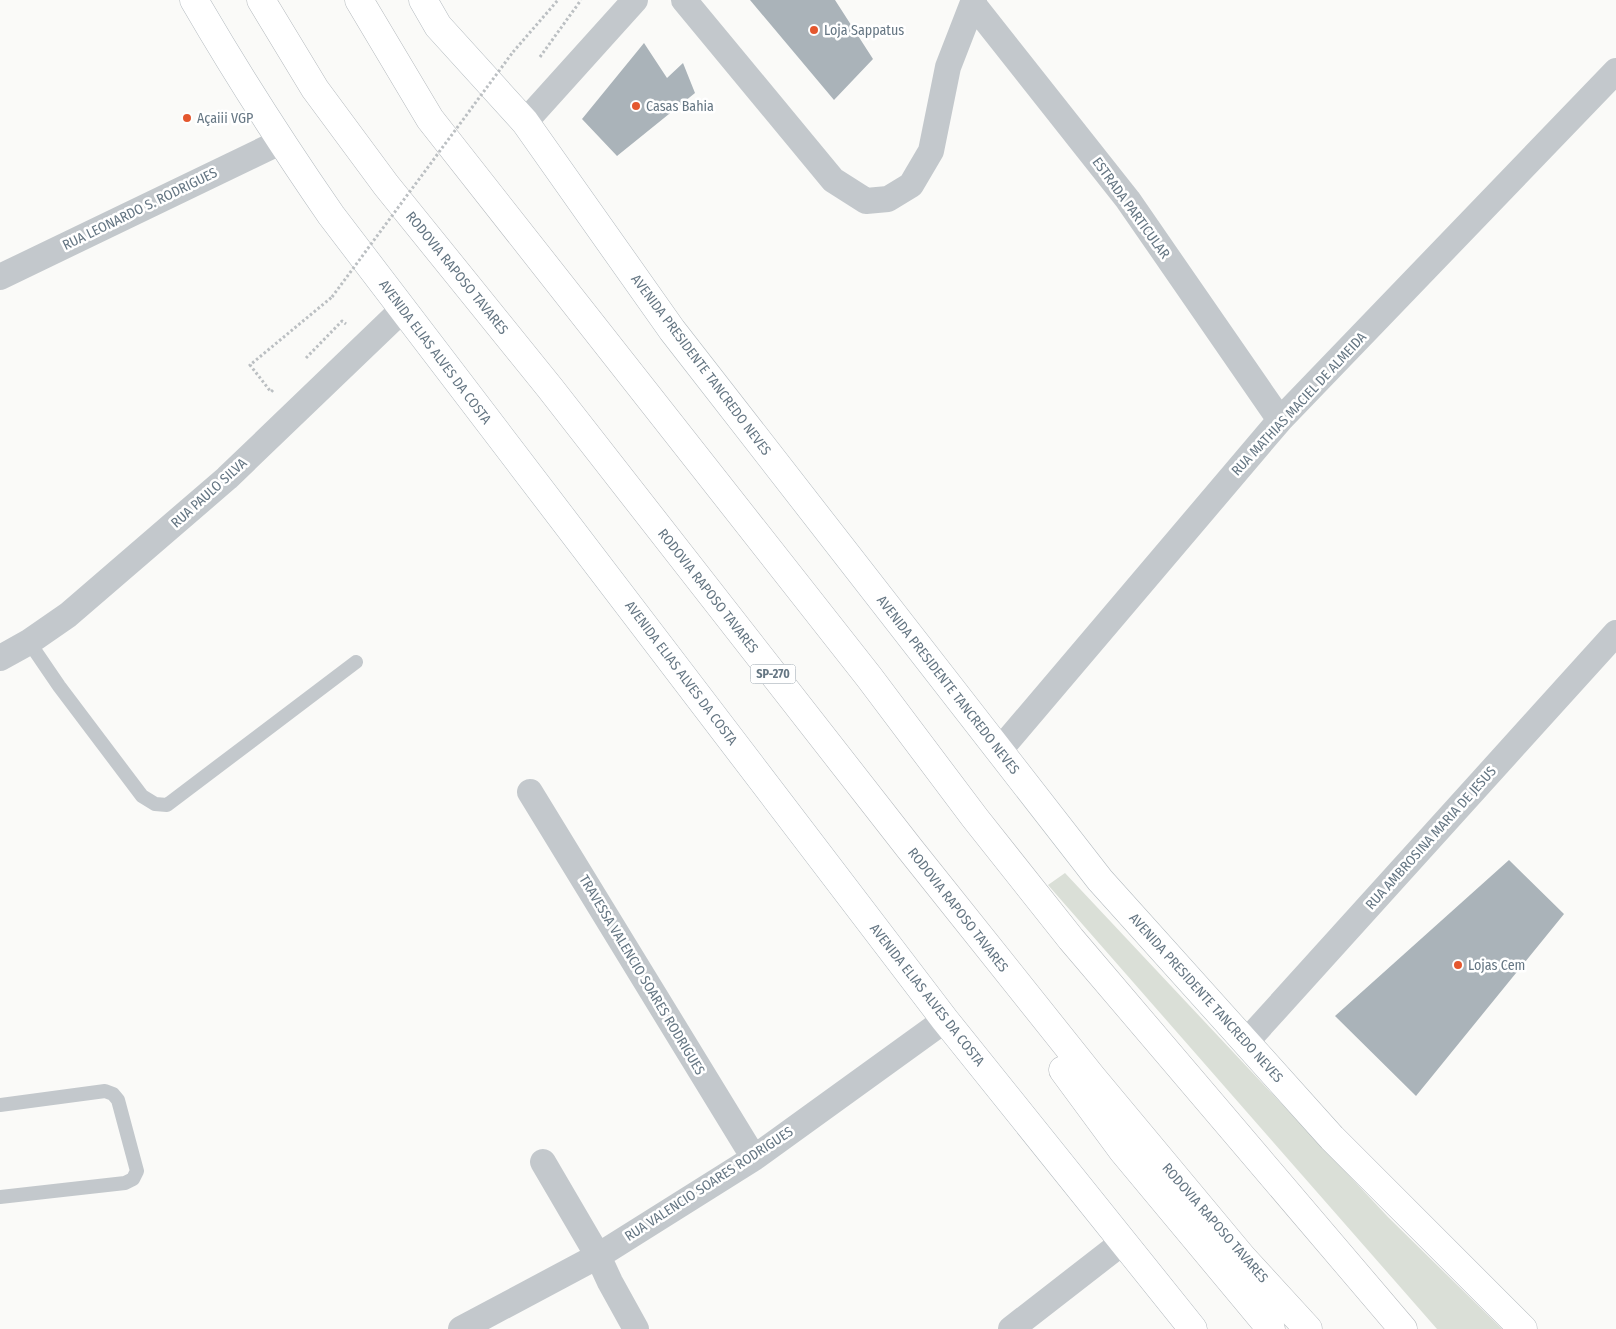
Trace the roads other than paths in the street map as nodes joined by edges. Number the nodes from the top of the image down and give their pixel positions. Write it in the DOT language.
graph roads {
  1 [pos="194,0"];
  2 [pos="261,0"];
  3 [pos="359,0"];
  4 [pos="423,0"];
  5 [pos="635,0"];
  6 [pos="684,0"];
  7 [pos="973,2"];
  8 [pos="1616,71"];
  9 [pos="525,122"];
  10 [pos="280,142"];
  11 [pos="0,277"];
  12 [pos="403,309"];
  13 [pos="1280,420"];
  14 [pos="1616,633"];
  15 [pos="29,642"];
  16 [pos="0,658"];
  17 [pos="356,662"];
  18 [pos="999,751"];
  19 [pos="530,792"];
  20 [pos="910,849"];
  21 [pos="945,1020"];
  22 [pos="1246,1042"];
  23 [pos="0,1106"];
  24 [pos="754,1158"];
  25 [pos="543,1162"];
  26 [pos="0,1197"];
  27 [pos="1124,1242"];
  28 [pos="598,1256"];
  29 [pos="461,1329"];
  30 [pos="636,1329"];
  31 [pos="1012,1329"];
  32 [pos="1193,1329"];
  33 [pos="1271,1329"];
  34 [pos="1308,1329"];
  35 [pos="1403,1329"];
  36 [pos="1524,1329"];
  1 -- 10 [label="main road, AVENIDA ELIAS ALVES DA COSTA"];
  2 -- 20 [label="main road, RODOVIA RAPOSO TAVARES / SP-270"];
  3 -- 35 [label="main road"];
  4 -- 9 [label="main road, AVENIDA PRESIDENTE TANCREDO NEVES"];
  5 -- 9 [label="street"];
  6 -- 7 [label="street"];
  7 -- 13 [label="street, ESTRADA PARTICULAR"];
  8 -- 13 [label="street, RUA MATHIAS MACIEL DE ALMEIDA"];
  9 -- 18 [label="main road, AVENIDA PRESIDENTE TANCREDO NEVES"];
  10 -- 11 [label="street, RUA LEONARDO S. RODRIGUES"];
  10 -- 12 [label="main road, AVENIDA ELIAS ALVES DA COSTA"];
  12 -- 15 [label="street, RUA PAULO SILVA"];
  12 -- 21 [label="main road, AVENIDA ELIAS ALVES DA COSTA"];
  13 -- 18 [label="street, RUA MATHIAS MACIEL DE ALMEIDA"];
  14 -- 22 [label="street, RUA AMBROSINA MARIA DE JESUS"];
  15 -- 16 [label="street, RUA PAULO SILVA"];
  15 -- 17 [label="lane"];
  18 -- 22 [label="main road, AVENIDA PRESIDENTE TANCREDO NEVES"];
  19 -- 24 [label="street, TRAVESSA VALENCIO SOARES RODRIGUES"];
  20 -- 33 [label="main road"];
  20 -- 34 [label="main road, RODOVIA RAPOSO TAVARES / SP-270"];
  21 -- 24 [label="street, RUA VALENCIO SOARES RODRIGUES"];
  21 -- 27 [label="main road, AVENIDA ELIAS ALVES DA COSTA"];
  22 -- 36 [label="main road, AVENIDA PRESIDENTE TANCREDO NEVES"];
  23 -- 26 [label="lane"];
  24 -- 28 [label="street, RUA VALENCIO SOARES RODRIGUES"];
  25 -- 28 [label="street"];
  27 -- 31 [label="street"];
  27 -- 32 [label="main road, AVENIDA ELIAS ALVES DA COSTA"];
  28 -- 29 [label="street, RUA VALENCIO SOARES RODRIGUES"];
  28 -- 30 [label="street"];
}
